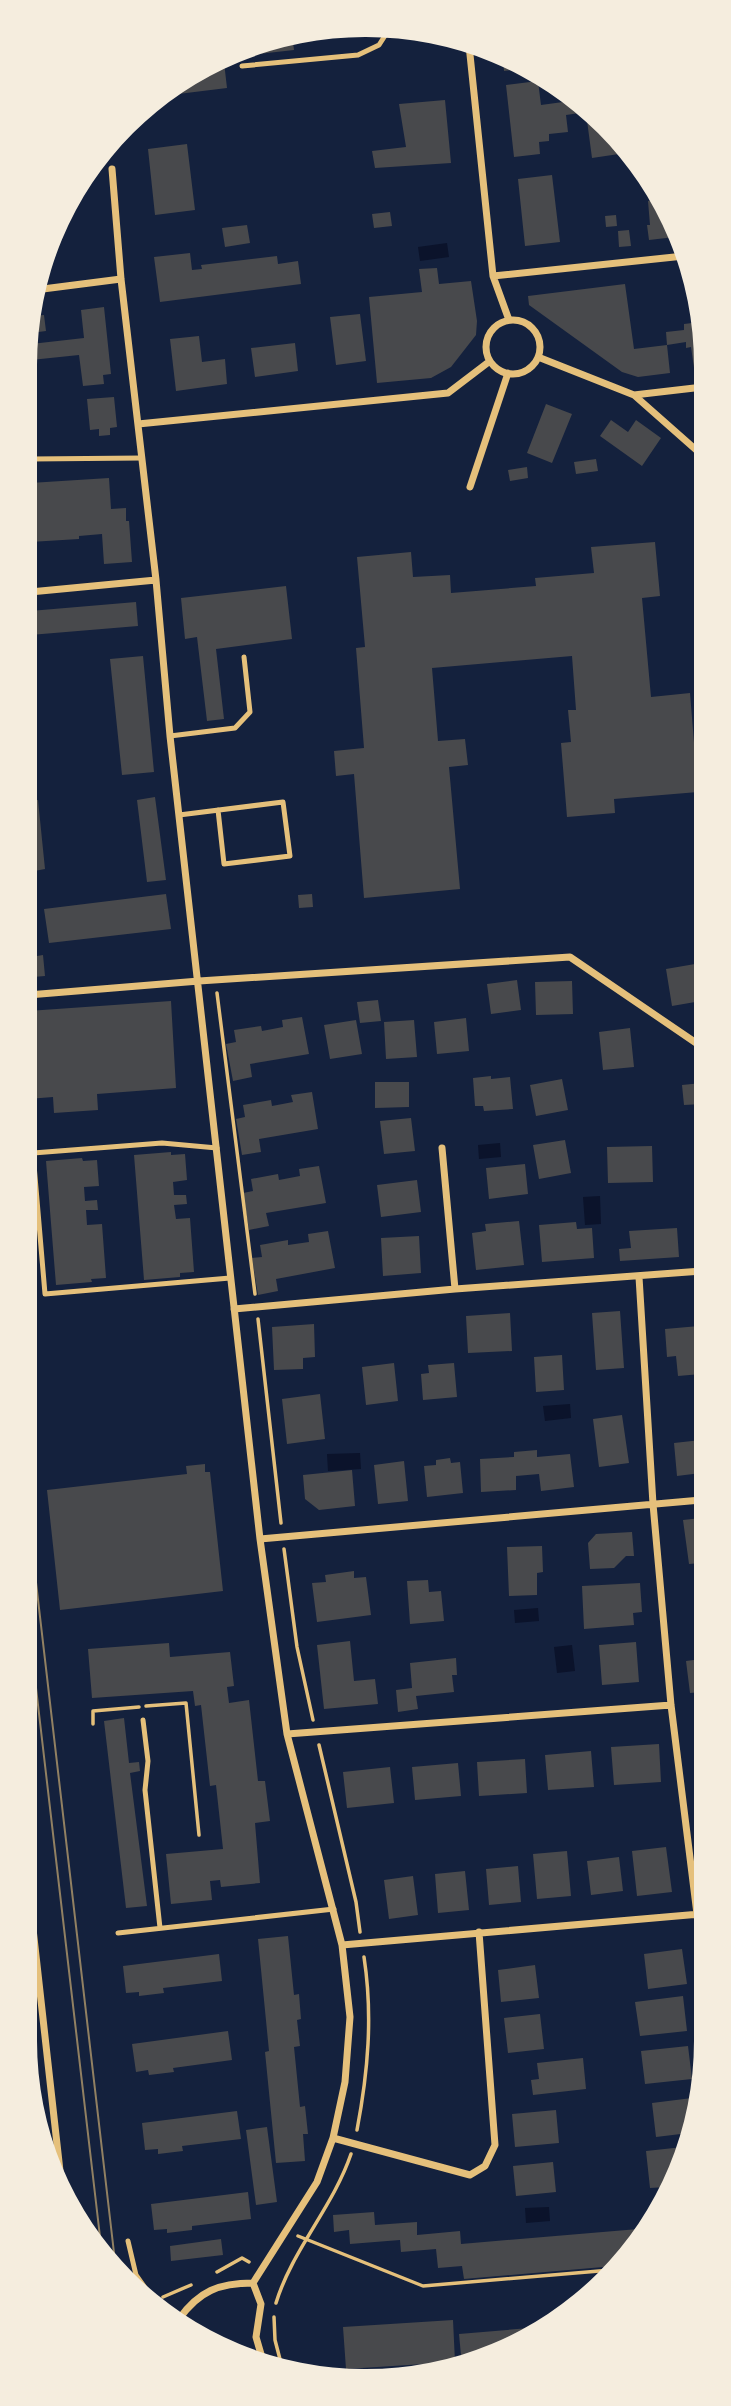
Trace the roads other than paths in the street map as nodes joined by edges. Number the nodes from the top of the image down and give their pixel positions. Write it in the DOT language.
graph roads {
  1 [pos="384,37"];
  2 [pos="470,54"];
  3 [pos="242,66"];
  4 [pos="112,169"];
  5 [pos="676,257"];
  6 [pos="493,276"];
  7 [pos="121,279"];
  8 [pos="46,289"];
  9 [pos="509,320"];
  10 [pos="538,357"];
  11 [pos="490,361"];
  12 [pos="508,373"];
  13 [pos="694,388"];
  14 [pos="634,395"];
  15 [pos="138,424"];
  16 [pos="694,448"];
  17 [pos="142,458"];
  18 [pos="37,459"];
  19 [pos="470,487"];
  20 [pos="156,580"];
  21 [pos="37,591"];
  22 [pos="244,657"];
  23 [pos="170,736"];
  24 [pos="218,810"];
  25 [pos="179,815"];
  26 [pos="199,981"];
  27 [pos="37,994"];
  28 [pos="694,1042"];
  29 [pos="217,1148"];
  30 [pos="442,1148"];
  31 [pos="37,1153"];
  32 [pos="37,1200"];
  33 [pos="694,1272"];
  34 [pos="639,1277"];
  35 [pos="230,1278"];
  36 [pos="455,1289"];
  37 [pos="234,1309"];
  38 [pos="694,1501"];
  39 [pos="653,1504"];
  40 [pos="260,1539"];
  41 [pos="671,1705"];
  42 [pos="143,1720"];
  43 [pos="287,1734"];
  44 [pos="694,1877"];
  45 [pos="334,1909"];
  46 [pos="694,1914"];
  47 [pos="160,1928"];
  48 [pos="479,1932"];
  49 [pos="118,1933"];
  50 [pos="342,1945"];
  51 [pos="37,1965"];
  52 [pos="333,2138"];
  53 [pos="58,2157"];
  54 [pos="128,2241"];
  55 [pos="136,2276"];
  56 [pos="253,2283"];
  57 [pos="183,2314"];
  58 [pos="261,2352"];
  1 -- 3 [label="lane"];
  2 -- 6 [label="street"];
  4 -- 7 [label="street"];
  5 -- 6 [label="street"];
  6 -- 9 [label="street"];
  7 -- 8 [label="street"];
  7 -- 15 [label="street"];
  9 -- 10 [label="street"];
  9 -- 11 [label="street"];
  10 -- 12 [label="street"];
  10 -- 14 [label="street"];
  11 -- 12 [label="street"];
  11 -- 15 [label="street"];
  12 -- 19 [label="street"];
  13 -- 14 [label="street"];
  14 -- 16 [label="street"];
  15 -- 17 [label="street"];
  17 -- 18 [label="lane"];
  17 -- 20 [label="street"];
  20 -- 21 [label="street"];
  20 -- 23 [label="street"];
  22 -- 23 [label="lane"];
  23 -- 25 [label="street"];
  24 -- 24 [label="lane"];
  24 -- 25 [label="lane"];
  25 -- 26 [label="street"];
  26 -- 27 [label="street"];
  26 -- 28 [label="street"];
  26 -- 29 [label="street"];
  29 -- 31 [label="lane"];
  29 -- 35 [label="street"];
  30 -- 36 [label="street"];
  32 -- 35 [label="lane"];
  33 -- 34 [label="street"];
  34 -- 36 [label="street"];
  34 -- 39 [label="street"];
  35 -- 37 [label="street"];
  36 -- 37 [label="street"];
  37 -- 40 [label="street"];
  38 -- 39 [label="street"];
  39 -- 40 [label="street"];
  39 -- 41 [label="street"];
  40 -- 43 [label="street"];
  41 -- 43 [label="street"];
  41 -- 44 [label="street"];
  42 -- 47 [label="lane"];
  43 -- 45 [label="street"];
  45 -- 47 [label="lane"];
  45 -- 50 [label="street"];
  46 -- 48 [label="street"];
  47 -- 49 [label="lane"];
  48 -- 50 [label="street"];
  48 -- 52 [label="street"];
  50 -- 52 [label="street"];
  51 -- 53 [label="street"];
  52 -- 56 [label="street"];
  54 -- 55 [label="lane"];
  56 -- 57 [label="street"];
  56 -- 58 [label="street"];
}
